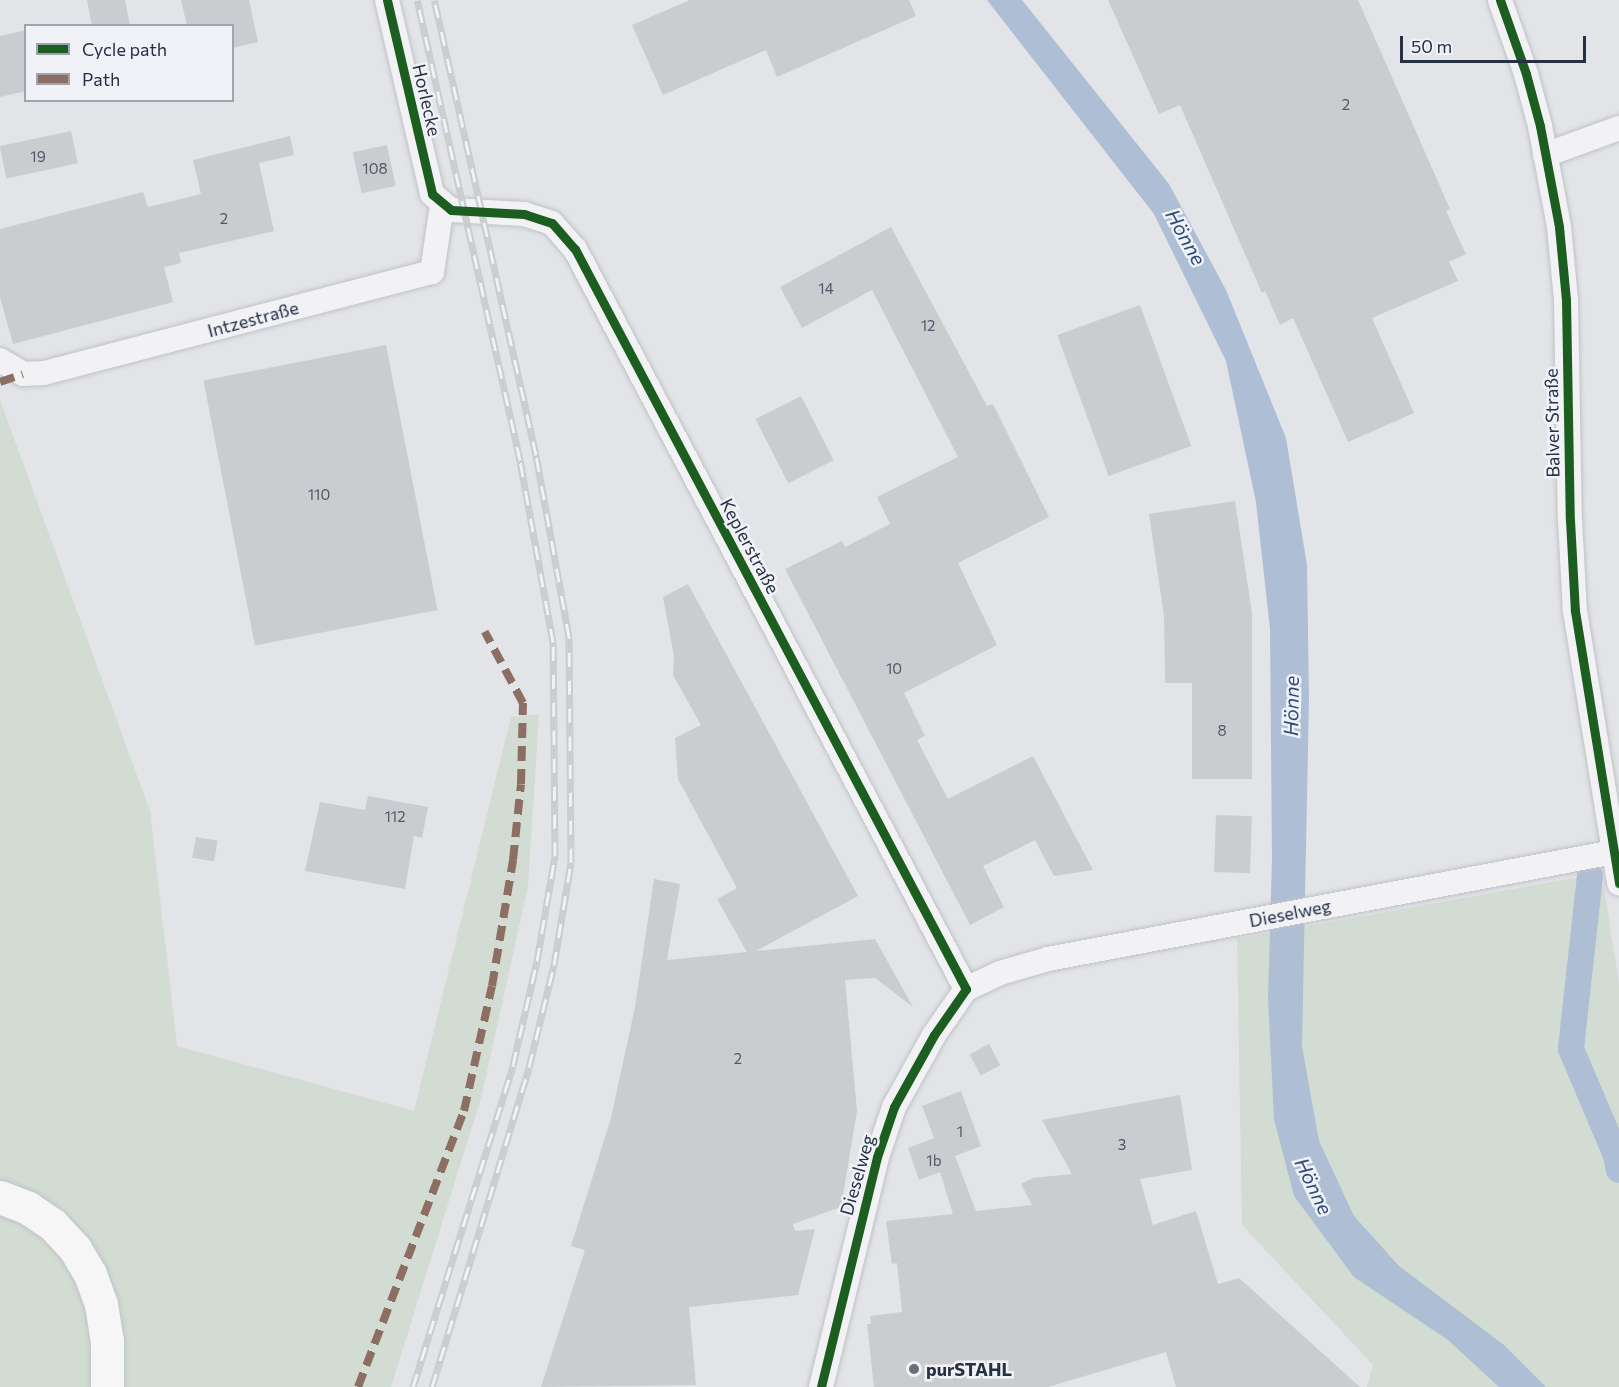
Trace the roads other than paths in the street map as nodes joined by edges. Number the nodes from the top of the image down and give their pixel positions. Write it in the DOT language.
graph roads {
  1 [pos="387,0"];
  2 [pos="1500,0"];
  3 [pos="1619,128"];
  4 [pos="1545,155"];
  5 [pos="442,205"];
  6 [pos="4,364"];
  7 [pos="1614,852"];
  8 [pos="1619,883"];
  9 [pos="966,989"];
  10 [pos="0,1197"];
  11 [pos="107,1387"];
  12 [pos="821,1387"];
  1 -- 5 [label="street, Horlecke"];
  2 -- 4 [label="street, Balver Straße"];
  3 -- 4 [label="street"];
  4 -- 7 [label="street, Balver Straße"];
  5 -- 6 [label="street, Intzestraße"];
  5 -- 9 [label="street, Keplerstraße"];
  7 -- 8 [label="street, Balver Straße"];
  7 -- 9 [label="street, Dieselweg"];
  9 -- 12 [label="street, Dieselweg"];
  10 -- 11 [label="main road"];
}
